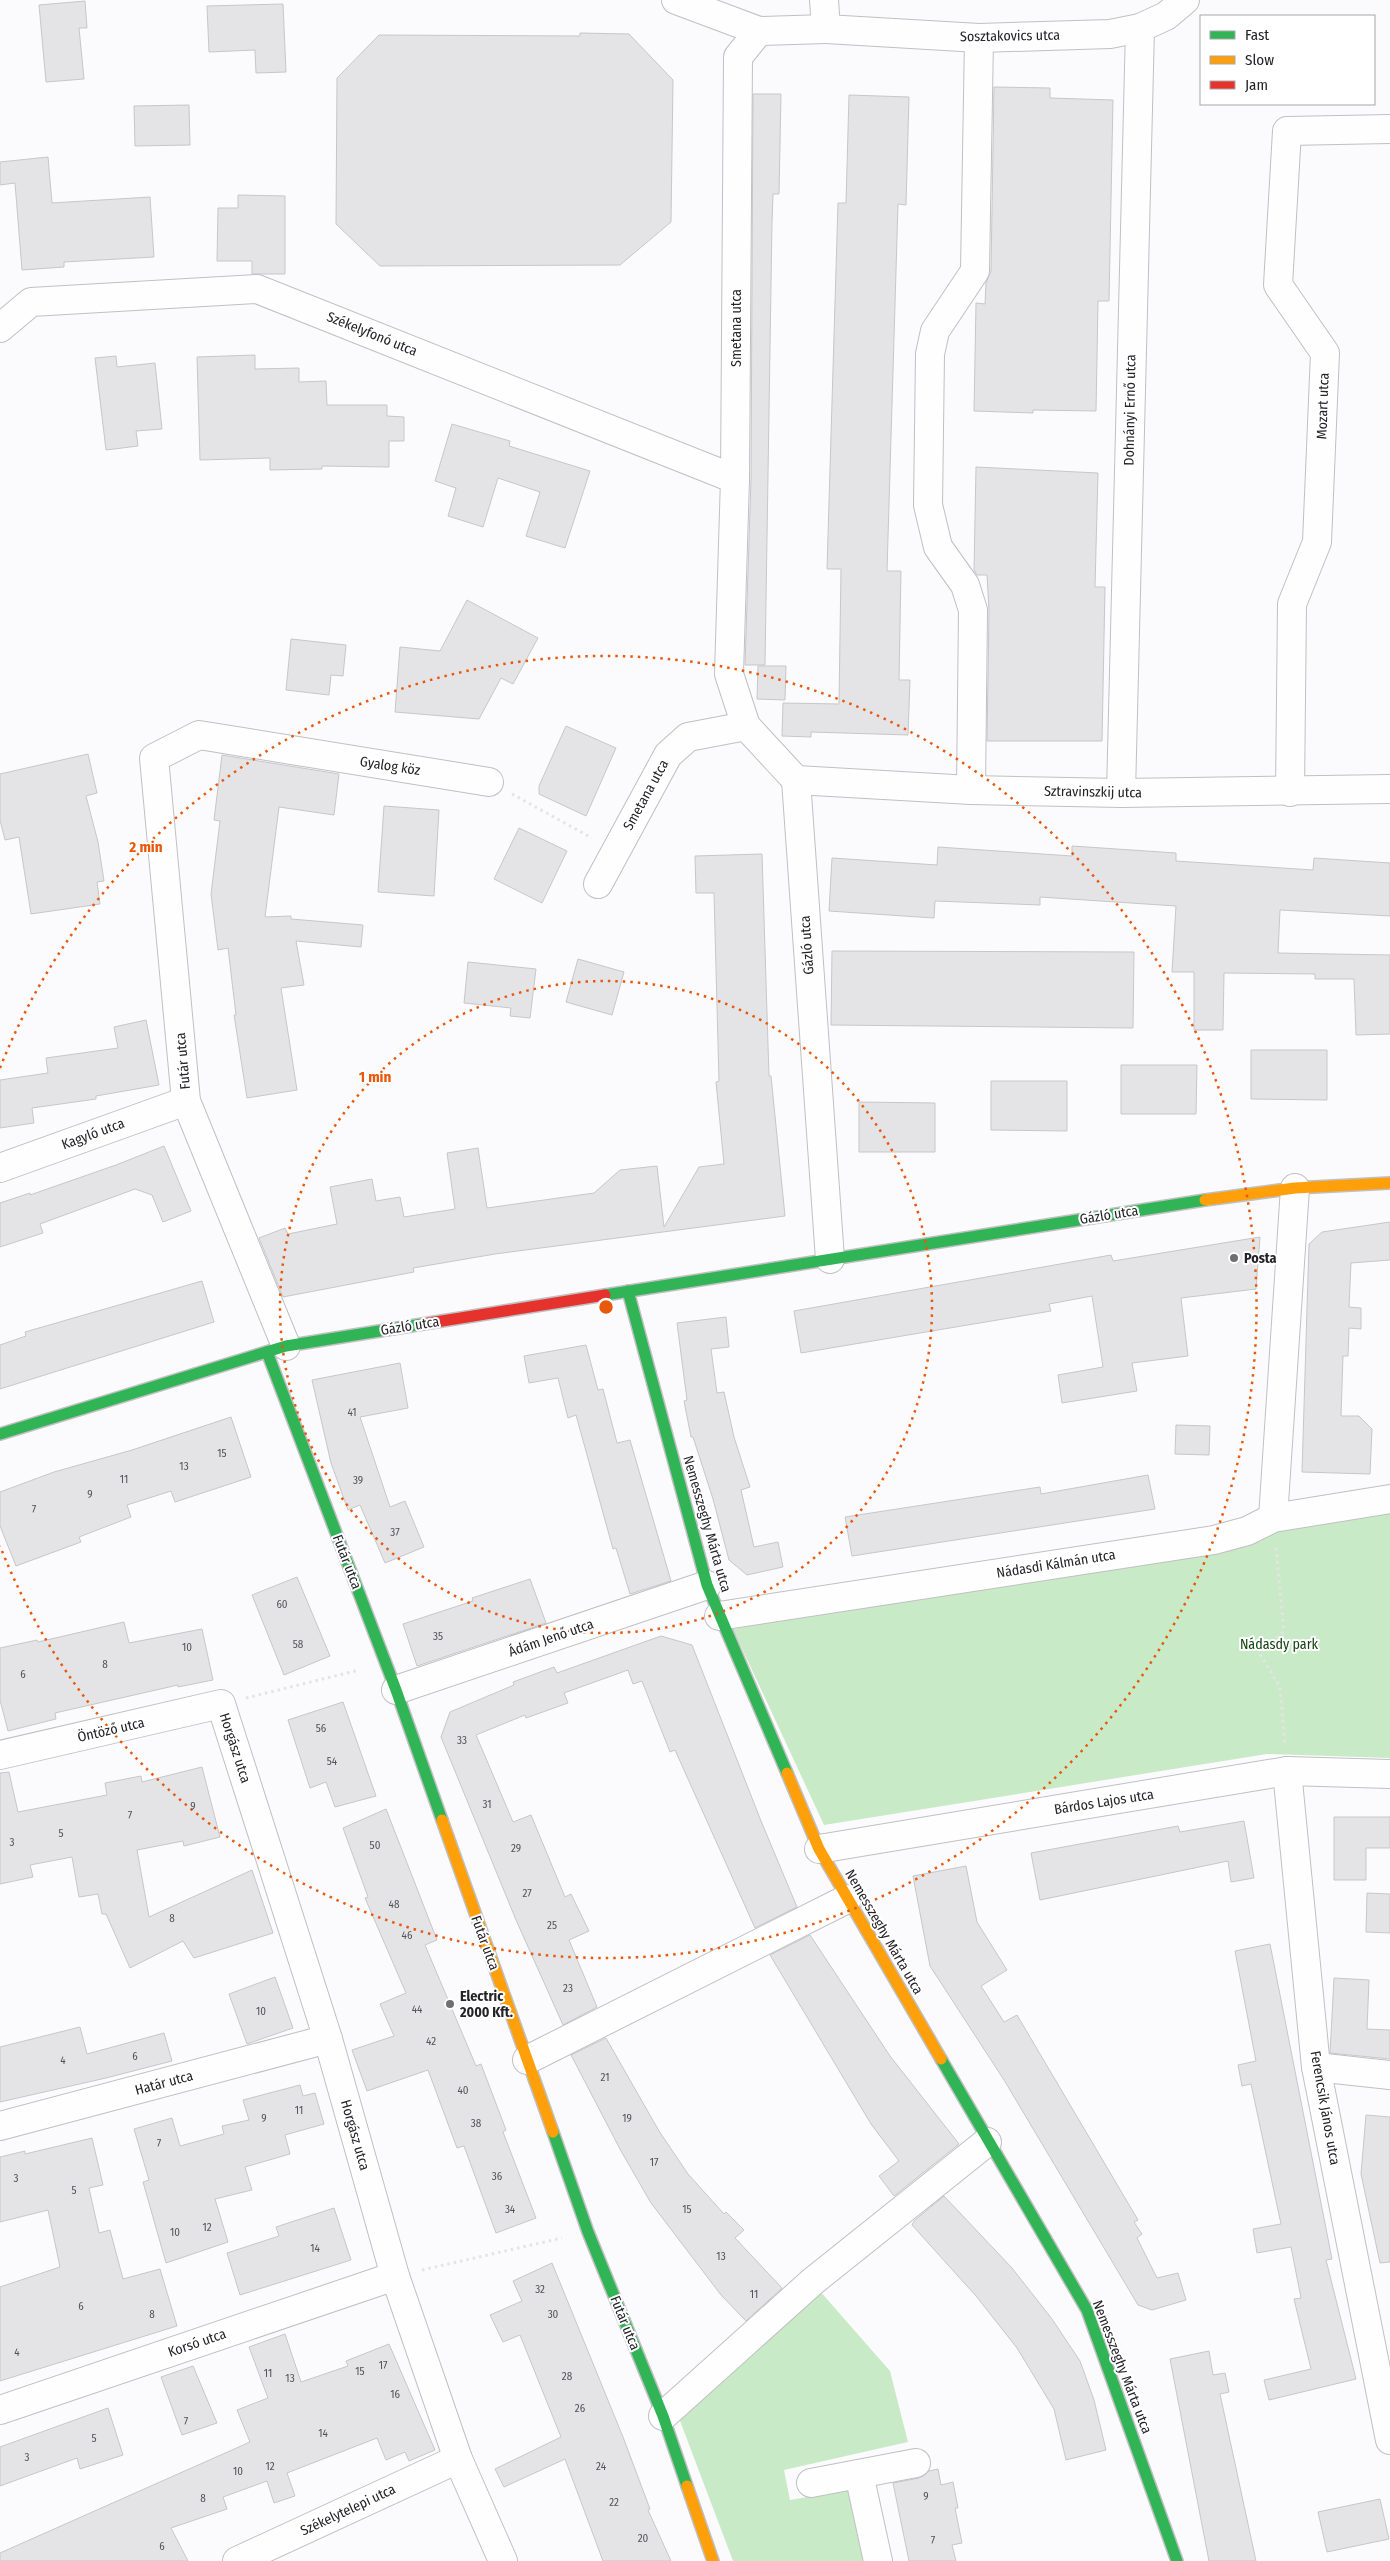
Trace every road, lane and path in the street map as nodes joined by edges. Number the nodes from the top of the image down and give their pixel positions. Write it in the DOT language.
graph roads {
  1 [pos="676,0"];
  2 [pos="824,0"];
  3 [pos="1185,0"];
  4 [pos="1140,28"];
  5 [pos="826,29"];
  6 [pos="759,32"];
  7 [pos="979,38"];
  8 [pos="1390,129"];
  9 [pos="0,328"];
  10 [pos="735,479"];
  11 [pos="746,726"];
  12 [pos="154,758"];
  13 [pos="796,780"];
  14 [pos="489,782"];
  15 [pos="1390,789"];
  16 [pos="971,790"];
  17 [pos="1290,792"];
  18 [pos="1121,793"];
  19 [pos="615,850"];
  20 [pos="598,884"];
  21 [pos="186,1101"];
  22 [pos="0,1168"];
  23 [pos="1390,1183"];
  24 [pos="1295,1188"];
  25 [pos="830,1259"];
  26 [pos="628,1291"];
  27 [pos="277,1349"];
  28 [pos="0,1434"];
  29 [pos="1390,1499"];
  30 [pos="1273,1518"];
  31 [pos="707,1585"];
  32 [pos="719,1616"];
  33 [pos="386,1664"];
  34 [pos="396,1690"];
  35 [pos="221,1704"];
  36 [pos="0,1755"];
  37 [pos="1287,1772"];
  38 [pos="1390,1774"];
  39 [pos="819,1849"];
  40 [pos="847,1899"];
  41 [pos="328,2039"];
  42 [pos="527,2060"];
  43 [pos="1316,2067"];
  44 [pos="1390,2075"];
  45 [pos="0,2126"];
  46 [pos="987,2142"];
  47 [pos="588,2232"];
  48 [pos="395,2276"];
  49 [pos="0,2410"];
  50 [pos="663,2416"];
  51 [pos="1390,2440"];
  52 [pos="458,2459"];
  53 [pos="916,2463"];
  54 [pos="859,2474"];
  55 [pos="811,2483"];
  56 [pos="237,2561"];
  57 [pos="503,2561"];
  58 [pos="714,2561"];
  59 [pos="878,2561"];
  60 [pos="1177,2561"];
  1 -- 6 [label="street"];
  2 -- 5 [label="street"];
  3 -- 4 [label="street, Sosztakovics utca"];
  4 -- 7 [label="street, Sosztakovics utca"];
  4 -- 18 [label="street, Dohnányi Ernő utca"];
  5 -- 6 [label="street"];
  5 -- 7 [label="street, Sosztakovics utca"];
  6 -- 10 [label="street, Smetana utca"];
  7 -- 16 [label="street"];
  8 -- 17 [label="street, Mozart utca"];
  9 -- 10 [label="street, Székelyfonó utca"];
  10 -- 11 [label="street, Smetana utca"];
  11 -- 13 [label="street, Smetana utca"];
  11 -- 19 [label="street, Smetana utca"];
  12 -- 14 [label="street, Gyalog köz"];
  12 -- 21 [label="street, Futár utca"];
  13 -- 16 [label="street, Sztravinszkij utca"];
  13 -- 25 [label="street, Gázló utca"];
  14 -- 19 [label="path"];
  15 -- 17 [label="street, Sztravinszkij utca"];
  16 -- 18 [label="street, Sztravinszkij utca"];
  17 -- 18 [label="street, Sztravinszkij utca"];
  19 -- 20 [label="street, Smetana utca"];
  21 -- 22 [label="street, Kagyló utca"];
  21 -- 27 [label="street, Futár utca"];
  23 -- 24 [label="street, Gázló utca"];
  24 -- 25 [label="street, Gázló utca"];
  24 -- 30 [label="street"];
  25 -- 26 [label="street, Gázló utca"];
  26 -- 27 [label="street, Gázló utca"];
  26 -- 31 [label="street, Nemesszeghy Márta utca"];
  27 -- 28 [label="street, Gázló utca"];
  27 -- 33 [label="street, Futár utca"];
  29 -- 30 [label="street, Nádasdi Kálmán utca"];
  30 -- 32 [label="street, Nádasdi Kálmán utca"];
  30 -- 37 [label="path"];
  31 -- 32 [label="street, Nemesszeghy Márta utca"];
  31 -- 34 [label="street, Ádám Jenő utca"];
  32 -- 39 [label="street, Nemesszeghy Márta utca"];
  33 -- 34 [label="street, Futár utca"];
  33 -- 35 [label="path"];
  34 -- 42 [label="street, Futár utca"];
  35 -- 36 [label="street, Öntöző utca"];
  35 -- 41 [label="street, Horgász utca"];
  37 -- 38 [label="street, Bárdos Lajos utca"];
  37 -- 39 [label="street, Bárdos Lajos utca"];
  37 -- 43 [label="street, Ferencsik János utca"];
  39 -- 40 [label="street, Nemesszeghy Márta utca"];
  40 -- 42 [label="street"];
  40 -- 46 [label="street, Nemesszeghy Márta utca"];
  41 -- 45 [label="street, Határ utca"];
  41 -- 48 [label="street, Horgász utca"];
  42 -- 47 [label="street, Futár utca"];
  43 -- 44 [label="street"];
  43 -- 51 [label="street, Ferencsik János utca"];
  46 -- 50 [label="street"];
  46 -- 60 [label="street, Nemesszeghy Márta utca"];
  47 -- 48 [label="path"];
  47 -- 50 [label="street, Futár utca"];
  48 -- 49 [label="street, Korsó utca"];
  48 -- 52 [label="street, Horgász utca"];
  50 -- 58 [label="street, Futár utca"];
  52 -- 56 [label="street, Székelytelepi utca"];
  52 -- 57 [label="street, Horgász utca"];
  53 -- 54 [label="street"];
  54 -- 55 [label="street"];
  54 -- 59 [label="street"];
}
